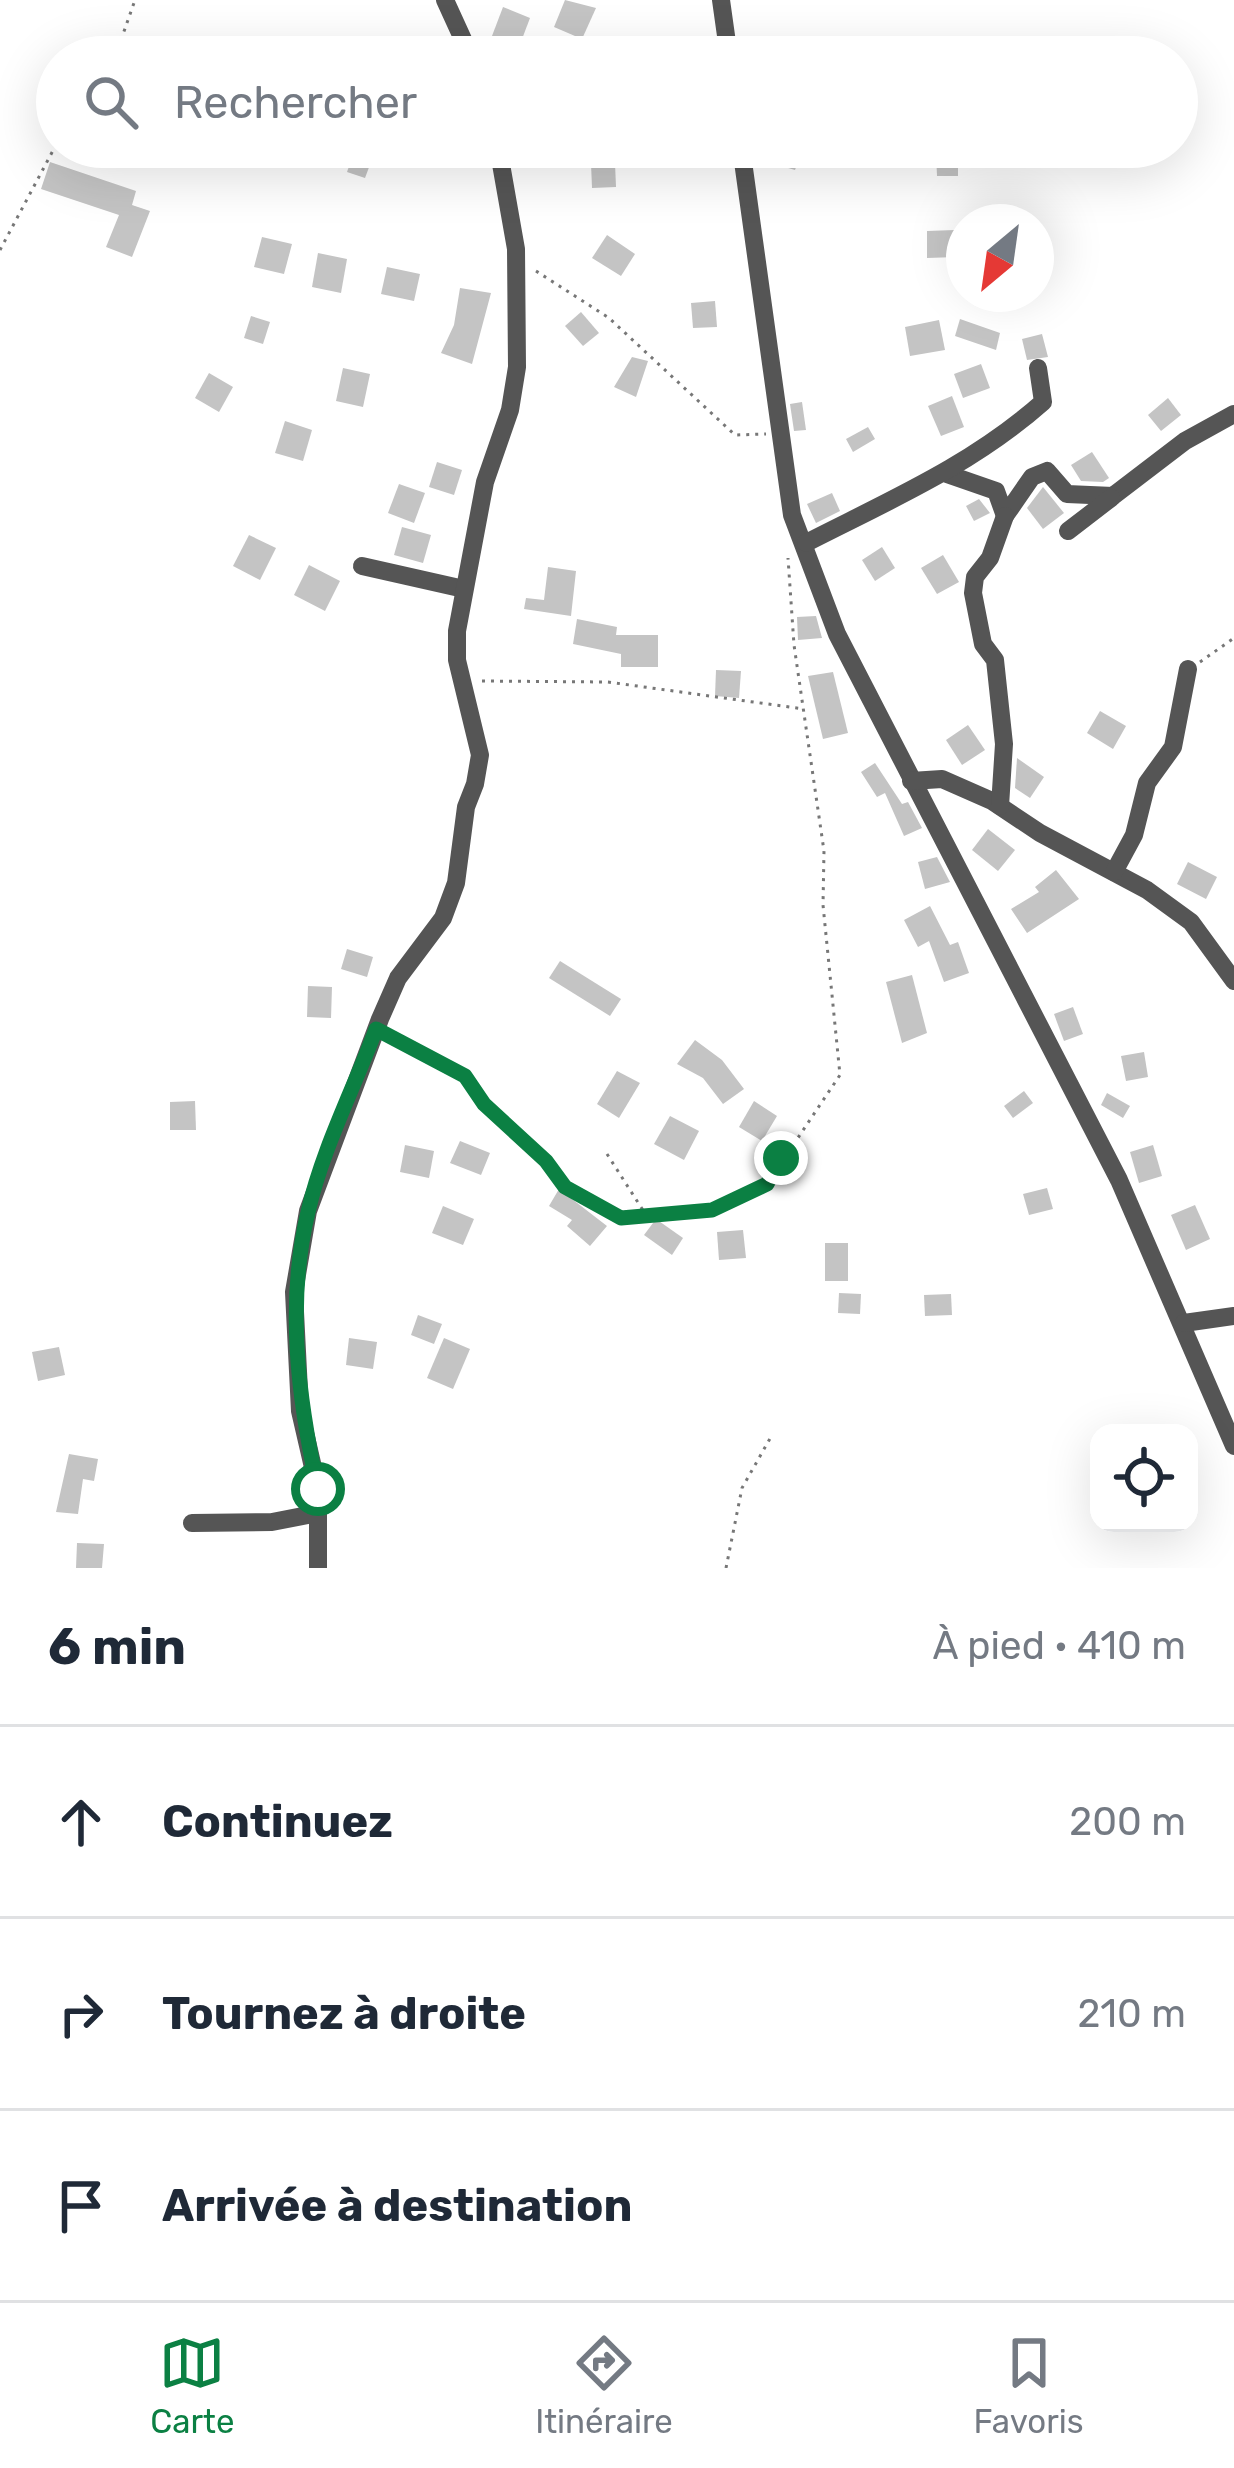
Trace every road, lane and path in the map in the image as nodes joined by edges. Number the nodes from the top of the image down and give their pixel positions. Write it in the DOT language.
graph roads {
  1 [pos="135,0"];
  2 [pos="445,0"];
  3 [pos="722,0"];
  4 [pos="122,36"];
  5 [pos="461,36"];
  6 [pos="726,36"];
  7 [pos="43,168"];
  8 [pos="501,168"];
  9 [pos="744,168"];
  10 [pos="0,250"];
  11 [pos="515,262"];
  12 [pos="1038,368"];
  13 [pos="1234,413"];
  14 [pos="780,434"];
  15 [pos="947,473"];
  16 [pos="1113,496"];
  17 [pos="1005,517"];
  18 [pos="1068,531"];
  19 [pos="798,545"];
  20 [pos="362,566"];
  21 [pos="464,589"];
  22 [pos="1234,638"];
  23 [pos="1188,669"];
  24 [pos="462,679"];
  25 [pos="804,709"];
  26 [pos="911,781"];
  27 [pos="1000,806"];
  28 [pos="1114,872"];
  29 [pos="1226,958"];
  30 [pos="1234,981"];
  31 [pos="376,1029"];
  32 [pos="607,1154"];
  33 [pos="647,1217"];
  34 [pos="1234,1316"];
  35 [pos="1184,1323"];
  36 [pos="772,1435"];
  37 [pos="1234,1446"];
  38 [pos="318,1513"];
  39 [pos="192,1522"];
  40 [pos="318,1568"];
  41 [pos="726,1568"];
  1 -- 4 [label="path"];
  2 -- 5 [label="street"];
  3 -- 6 [label="street"];
  7 -- 10 [label="path"];
  8 -- 11 [label="street"];
  9 -- 14 [label="street"];
  11 -- 14 [label="path"];
  11 -- 21 [label="street"];
  12 -- 15 [label="street"];
  13 -- 16 [label="street"];
  14 -- 19 [label="street"];
  15 -- 17 [label="street"];
  15 -- 19 [label="street"];
  16 -- 17 [label="street"];
  16 -- 18 [label="street"];
  17 -- 27 [label="street"];
  19 -- 25 [label="path"];
  19 -- 26 [label="street"];
  20 -- 21 [label="street"];
  21 -- 24 [label="street"];
  22 -- 23 [label="path"];
  23 -- 28 [label="street"];
  24 -- 25 [label="path"];
  24 -- 31 [label="street"];
  25 -- 33 [label="path"];
  26 -- 27 [label="street"];
  26 -- 35 [label="street"];
  27 -- 28 [label="street"];
  28 -- 29 [label="street"];
  29 -- 30 [label="street"];
  31 -- 33 [label="path"];
  31 -- 38 [label="street"];
  32 -- 33 [label="path"];
  34 -- 35 [label="street"];
  35 -- 37 [label="street"];
  36 -- 41 [label="path"];
  38 -- 39 [label="street"];
  38 -- 40 [label="street"];
}
